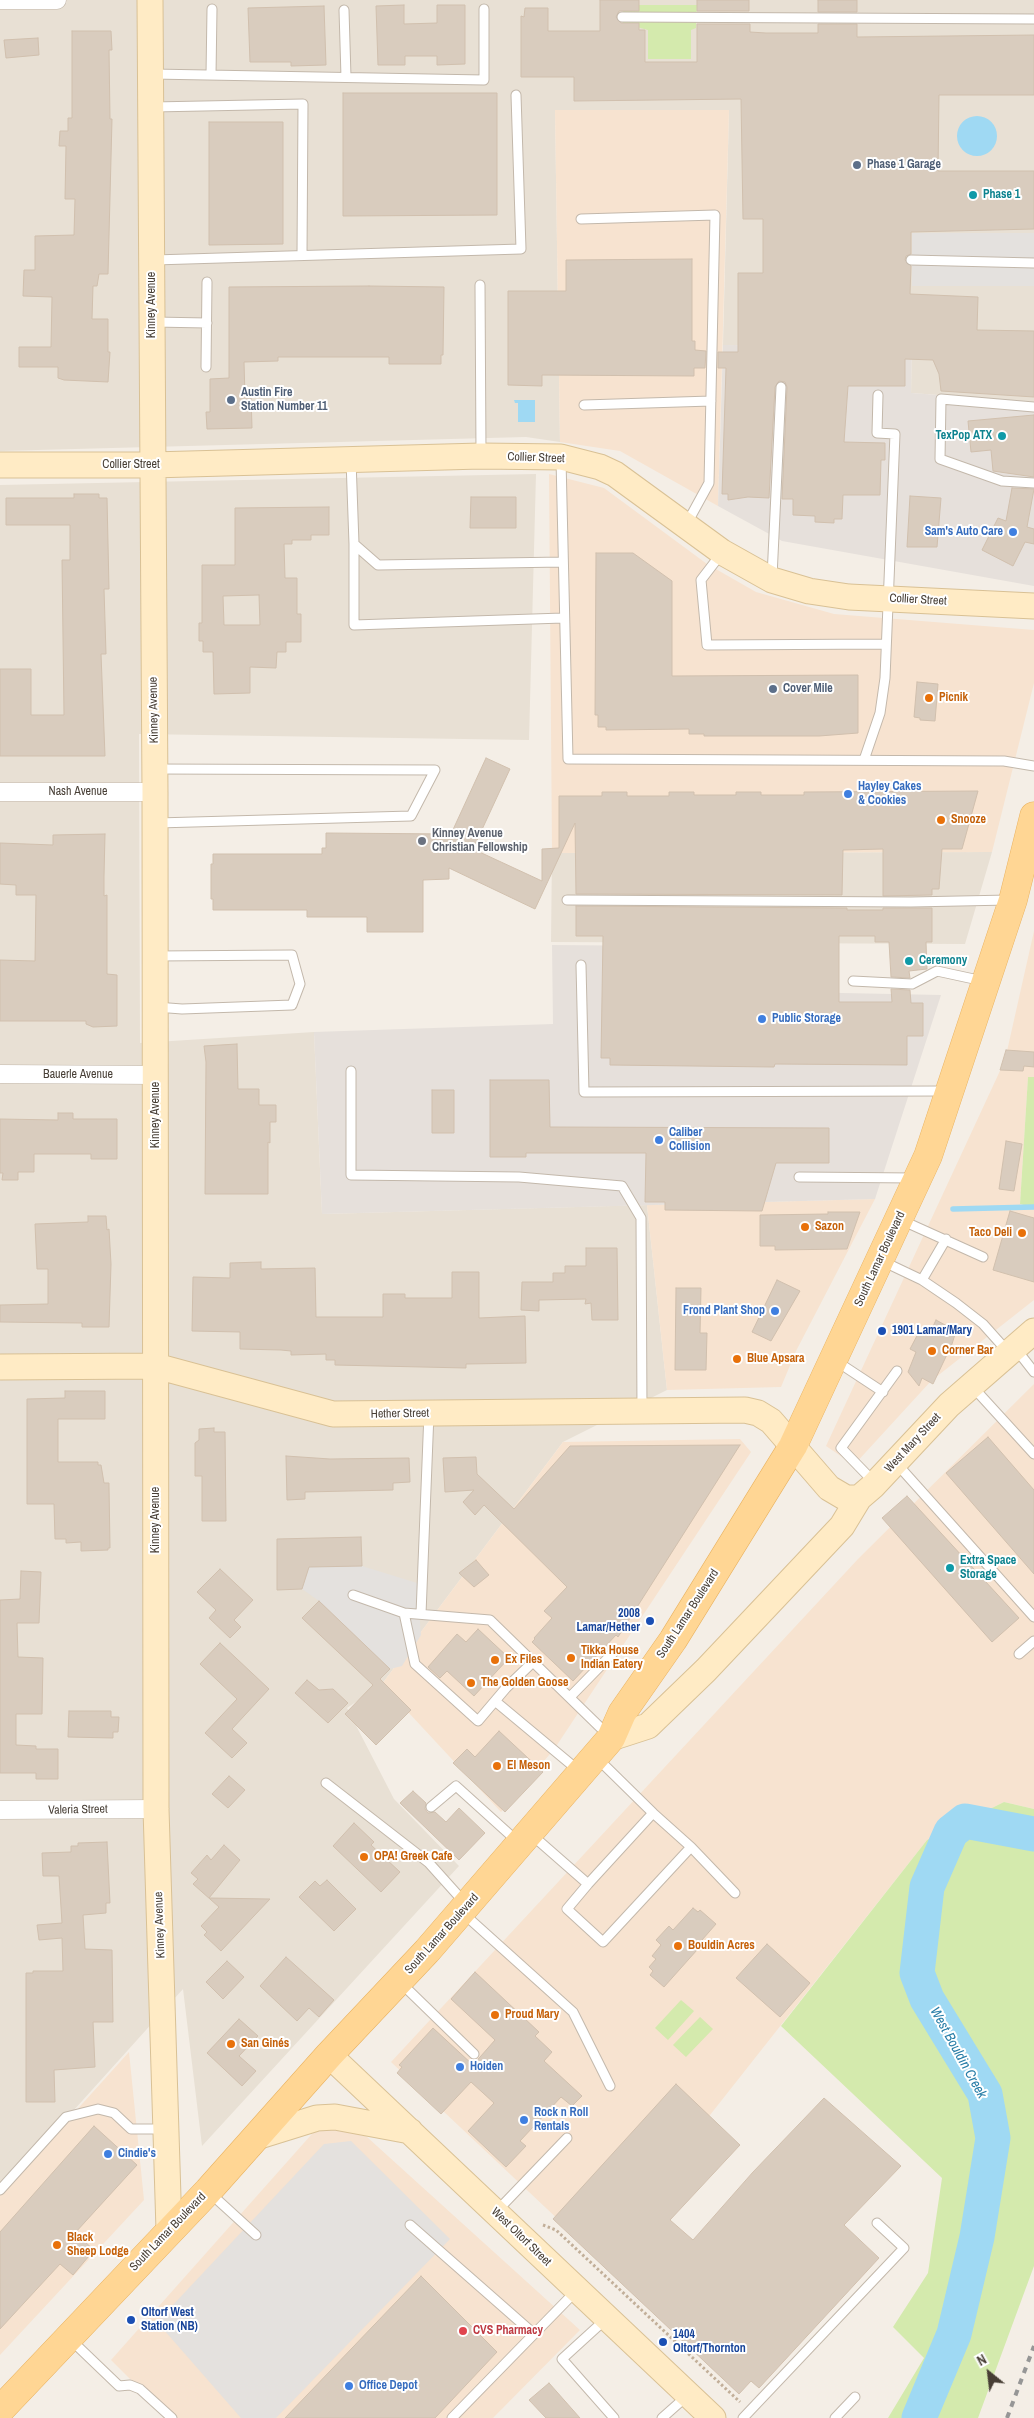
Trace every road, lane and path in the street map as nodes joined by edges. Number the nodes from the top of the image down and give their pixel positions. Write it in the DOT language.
graph roads {
  1 [pos="0,0"];
  2 [pos="57,0"];
  3 [pos="150,0"];
  4 [pos="212,9"];
  5 [pos="484,9"];
  6 [pos="344,10"];
  7 [pos="622,17"];
  8 [pos="1034,19"];
  9 [pos="152,74"];
  10 [pos="212,75"];
  11 [pos="346,78"];
  12 [pos="516,95"];
  13 [pos="152,107"];
  14 [pos="581,219"];
  15 [pos="302,254"];
  16 [pos="152,260"];
  17 [pos="911,260"];
  18 [pos="1034,263"];
  19 [pos="207,282"];
  20 [pos="480,285"];
  21 [pos="152,322"];
  22 [pos="207,322"];
  23 [pos="206,367"];
  24 [pos="781,387"];
  25 [pos="878,395"];
  26 [pos="711,401"];
  27 [pos="584,405"];
  28 [pos="1034,406"];
  29 [pos="481,456"];
  30 [pos="561,457"];
  31 [pos="351,459"];
  32 [pos="0,465"];
  33 [pos="152,465"];
  34 [pos="1034,483"];
  35 [pos="686,526"];
  36 [pos="354,544"];
  37 [pos="722,552"];
  38 [pos="562,562"];
  39 [pos="772,580"];
  40 [pos="888,599"];
  41 [pos="1034,606"];
  42 [pos="563,618"];
  43 [pos="886,644"];
  44 [pos="864,760"];
  45 [pos="1034,766"];
  46 [pos="155,780"];
  47 [pos="0,792"];
  48 [pos="1034,816"];
  49 [pos="155,823"];
  50 [pos="567,900"];
  51 [pos="1014,900"];
  52 [pos="156,956"];
  53 [pos="581,966"];
  54 [pos="853,981"];
  55 [pos="986,981"];
  56 [pos="156,1007"];
  57 [pos="351,1071"];
  58 [pos="0,1074"];
  59 [pos="156,1075"];
  60 [pos="948,1091"];
  61 [pos="799,1177"];
  62 [pos="917,1178"];
  63 [pos="898,1219"];
  64 [pos="946,1239"];
  65 [pos="983,1257"];
  66 [pos="880,1260"];
  67 [pos="922,1280"];
  68 [pos="1034,1331"];
  69 [pos="1012,1350"];
  70 [pos="834,1359"];
  71 [pos="156,1366"];
  72 [pos="0,1367"];
  73 [pos="898,1371"];
  74 [pos="1034,1372"];
  75 [pos="972,1386"];
  76 [pos="883,1392"];
  77 [pos="642,1411"];
  78 [pos="429,1413"];
  79 [pos="793,1446"];
  80 [pos="1034,1454"];
  81 [pos="895,1462"];
  82 [pos="867,1490"];
  83 [pos="353,1595"];
  84 [pos="404,1613"];
  85 [pos="421,1614"];
  86 [pos="1034,1617"];
  87 [pos="1034,1641"];
  88 [pos="614,1652"];
  89 [pos="1019,1654"];
  90 [pos="534,1661"];
  91 [pos="570,1697"];
  92 [pos="494,1701"];
  93 [pos="596,1756"];
  94 [pos="326,1783"];
  95 [pos="431,1807"];
  96 [pos="156,1809"];
  97 [pos="0,1810"];
  98 [pos="653,1813"];
  99 [pos="525,1839"];
  100 [pos="691,1847"];
  101 [pos="588,1884"];
  102 [pos="736,1893"];
  103 [pos="465,1909"];
  104 [pos="399,1981"];
  105 [pos="474,2054"];
  106 [pos="329,2056"];
  107 [pos="610,2086"];
  108 [pos="167,2129"];
  109 [pos="410,2131"];
  110 [pos="256,2137"];
  111 [pos="567,2138"];
  112 [pos="0,2190"];
  113 [pos="208,2191"];
  114 [pos="496,2212"];
  115 [pos="538,2223"];
  116 [pos="877,2224"];
  117 [pos="410,2225"];
  118 [pos="170,2230"];
  119 [pos="256,2235"];
  120 [pos="576,2290"];
  121 [pos="607,2318"];
  122 [pos="534,2334"];
  123 [pos="68,2337"];
  124 [pos="688,2394"];
  125 [pos="855,2396"];
  126 [pos="3,2401"];
  127 [pos="749,2411"];
  128 [pos="172,2418"];
  129 [pos="452,2418"];
  130 [pos="614,2418"];
  131 [pos="662,2418"];
  132 [pos="713,2418"];
  133 [pos="743,2418"];
  134 [pos="835,2418"];
  1 -- 2 [label="street"];
  3 -- 9 [label="street, Kinney Avenue"];
  4 -- 10 [label="lane"];
  5 -- 11 [label="lane"];
  6 -- 11 [label="lane"];
  7 -- 8 [label="lane"];
  9 -- 10 [label="lane"];
  9 -- 13 [label="street, Kinney Avenue"];
  10 -- 11 [label="lane"];
  12 -- 15 [label="lane"];
  13 -- 15 [label="lane"];
  13 -- 16 [label="street, Kinney Avenue"];
  14 -- 26 [label="lane"];
  15 -- 16 [label="lane"];
  16 -- 21 [label="street, Kinney Avenue"];
  17 -- 18 [label="lane"];
  19 -- 22 [label="lane"];
  20 -- 29 [label="lane"];
  21 -- 22 [label="lane"];
  21 -- 33 [label="street, Kinney Avenue"];
  22 -- 23 [label="lane"];
  24 -- 39 [label="lane"];
  25 -- 40 [label="lane"];
  26 -- 27 [label="lane"];
  26 -- 35 [label="lane"];
  28 -- 34 [label="lane"];
  29 -- 30 [label="street, Collier Street"];
  29 -- 31 [label="street, Collier Street"];
  30 -- 35 [label="street, Collier Street"];
  30 -- 38 [label="lane"];
  31 -- 33 [label="street, Collier Street"];
  31 -- 36 [label="lane"];
  32 -- 33 [label="street, Collier Street"];
  33 -- 46 [label="street, Kinney Avenue"];
  35 -- 37 [label="street, Collier Street"];
  36 -- 38 [label="lane"];
  36 -- 42 [label="lane"];
  37 -- 39 [label="street, Collier Street"];
  37 -- 43 [label="lane"];
  38 -- 42 [label="lane"];
  39 -- 40 [label="street, Collier Street"];
  40 -- 41 [label="street, Collier Street"];
  40 -- 43 [label="lane"];
  42 -- 44 [label="lane"];
  43 -- 44 [label="lane"];
  44 -- 45 [label="lane"];
  46 -- 47 [label="street, Nash Avenue"];
  46 -- 49 [label="street, Kinney Avenue"];
  46 -- 49 [label="lane"];
  48 -- 51 [label="main road, South Lamar Boulevard"];
  49 -- 52 [label="street, Kinney Avenue"];
  50 -- 51 [label="lane"];
  51 -- 55 [label="main road, South Lamar Boulevard"];
  52 -- 56 [label="street, Kinney Avenue"];
  52 -- 56 [label="lane"];
  53 -- 60 [label="lane"];
  54 -- 55 [label="lane"];
  55 -- 60 [label="main road, South Lamar Boulevard"];
  56 -- 59 [label="street, Kinney Avenue"];
  57 -- 77 [label="lane"];
  58 -- 59 [label="street, Bauerle Avenue"];
  59 -- 71 [label="street, Kinney Avenue"];
  60 -- 62 [label="main road, South Lamar Boulevard"];
  61 -- 62 [label="lane"];
  62 -- 63 [label="main road, South Lamar Boulevard"];
  63 -- 64 [label="lane"];
  63 -- 66 [label="main road, South Lamar Boulevard"];
  64 -- 65 [label="lane"];
  64 -- 67 [label="lane"];
  66 -- 67 [label="lane"];
  66 -- 70 [label="main road, South Lamar Boulevard"];
  67 -- 69 [label="lane"];
  68 -- 69 [label="street, West Mary Street"];
  69 -- 74 [label="lane"];
  69 -- 75 [label="street, West Mary Street"];
  70 -- 76 [label="lane"];
  70 -- 79 [label="main road, South Lamar Boulevard"];
  71 -- 72 [label="street, Hether Street"];
  71 -- 78 [label="street, Hether Street"];
  71 -- 96 [label="street, Kinney Avenue"];
  73 -- 76 [label="lane"];
  75 -- 80 [label="lane"];
  75 -- 81 [label="street, West Mary Street"];
  76 -- 82 [label="lane"];
  77 -- 78 [label="street, Hether Street"];
  77 -- 79 [label="street, Hether Street"];
  78 -- 85 [label="lane"];
  79 -- 82 [label="street"];
  79 -- 93 [label="main road, South Lamar Boulevard"];
  81 -- 82 [label="street, West Mary Street"];
  81 -- 86 [label="lane"];
  82 -- 93 [label="street, West Mary Street"];
  83 -- 84 [label="lane"];
  84 -- 85 [label="lane"];
  84 -- 92 [label="lane"];
  85 -- 90 [label="lane"];
  87 -- 89 [label="lane"];
  88 -- 91 [label="lane"];
  90 -- 91 [label="lane"];
  90 -- 92 [label="lane"];
  91 -- 93 [label="lane"];
  92 -- 93 [label="lane"];
  93 -- 98 [label="lane"];
  93 -- 99 [label="main road, South Lamar Boulevard"];
  94 -- 103 [label="lane"];
  95 -- 99 [label="lane"];
  96 -- 97 [label="street, Valeria Street"];
  96 -- 108 [label="street, Kinney Avenue"];
  98 -- 100 [label="lane"];
  98 -- 101 [label="lane"];
  99 -- 101 [label="lane"];
  99 -- 103 [label="main road, South Lamar Boulevard"];
  100 -- 101 [label="lane"];
  100 -- 102 [label="lane"];
  103 -- 104 [label="main road, South Lamar Boulevard"];
  103 -- 107 [label="lane"];
  104 -- 105 [label="lane"];
  104 -- 106 [label="main road, South Lamar Boulevard"];
  106 -- 109 [label="street, West Oltorf Street"];
  106 -- 110 [label="main road, South Lamar Boulevard"];
  108 -- 112 [label="lane"];
  108 -- 118 [label="street, Kinney Avenue"];
  109 -- 110 [label="street"];
  109 -- 114 [label="street, West Oltorf Street"];
  110 -- 113 [label="main road, South Lamar Boulevard"];
  111 -- 114 [label="lane"];
  113 -- 118 [label="main road, South Lamar Boulevard"];
  113 -- 119 [label="lane"];
  114 -- 120 [label="street, West Oltorf Street"];
  115 -- 127 [label="path"];
  116 -- 127 [label="lane"];
  117 -- 122 [label="lane"];
  118 -- 123 [label="main road, South Lamar Boulevard"];
  120 -- 121 [label="street, West Oltorf Street"];
  120 -- 122 [label="lane"];
  121 -- 124 [label="street, West Oltorf Street"];
  121 -- 130 [label="lane"];
  122 -- 129 [label="lane"];
  123 -- 126 [label="main road, South Lamar Boulevard"];
  123 -- 128 [label="lane"];
  124 -- 131 [label="lane"];
  124 -- 132 [label="street, West Oltorf Street"];
  125 -- 134 [label="lane"];
  127 -- 133 [label="lane"];
}
